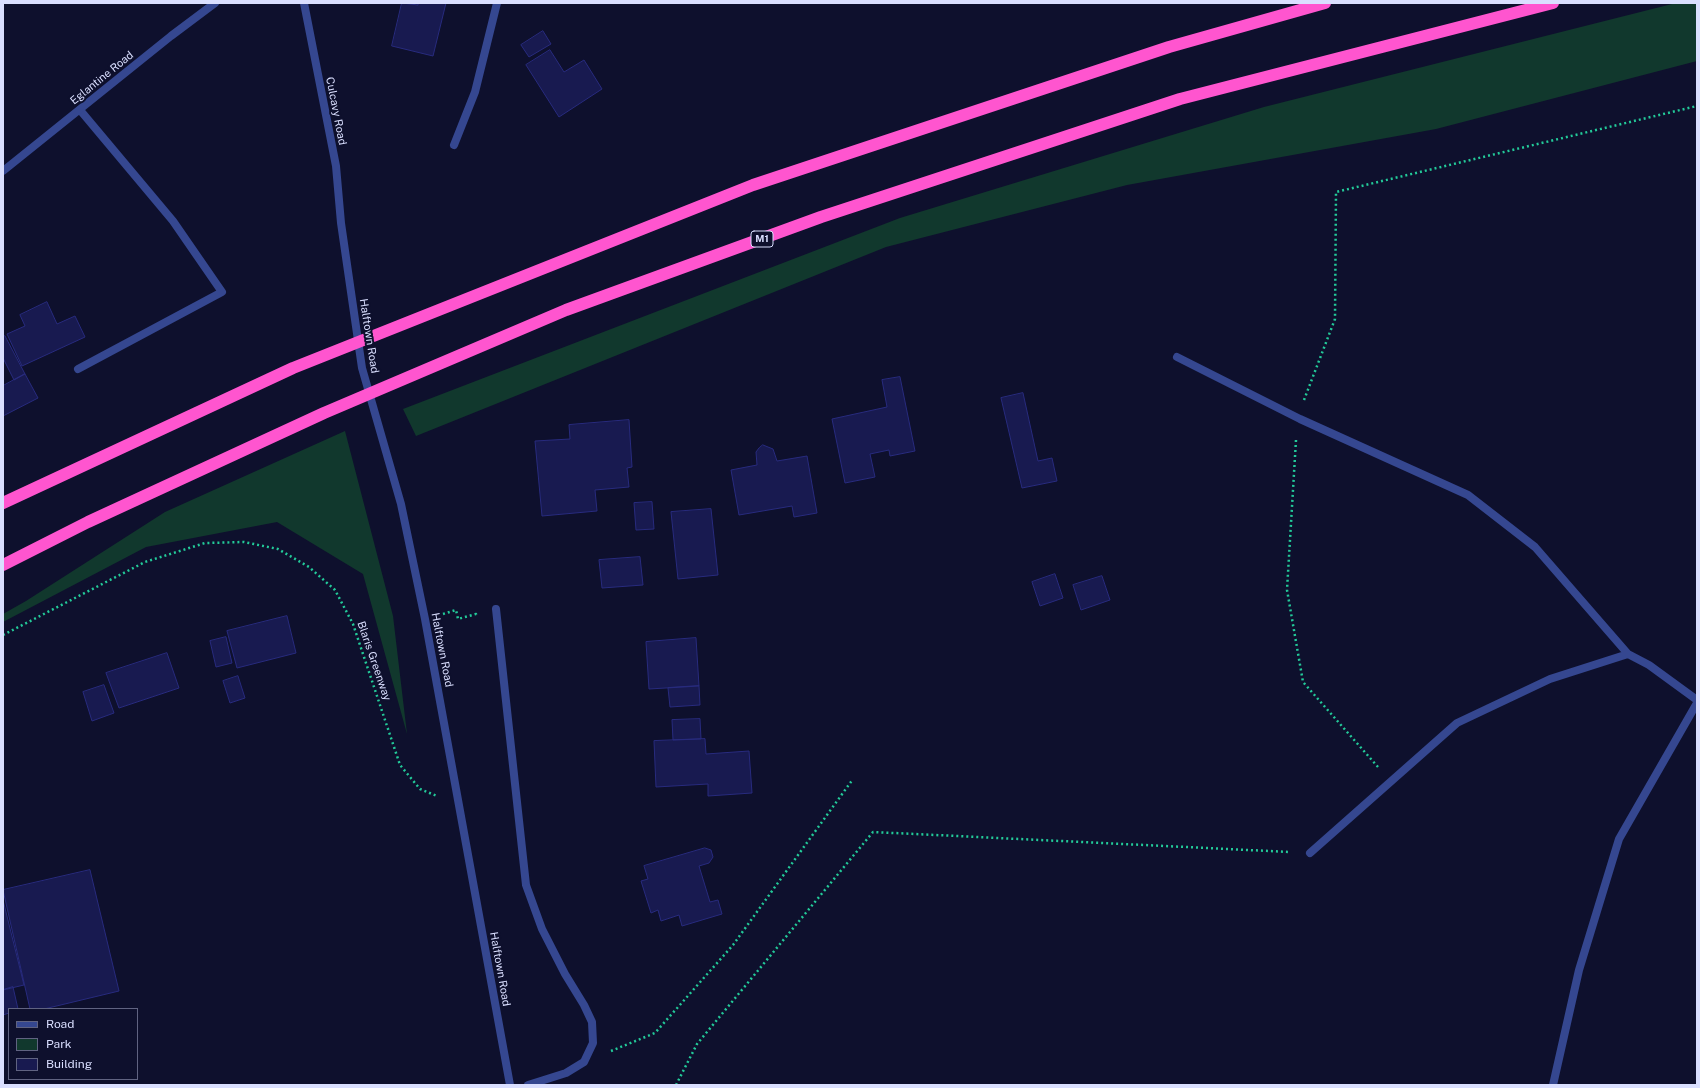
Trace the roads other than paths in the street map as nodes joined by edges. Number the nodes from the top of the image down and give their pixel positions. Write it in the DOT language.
graph roads {
  1 [pos="215,3"];
  2 [pos="304,3"];
  3 [pos="497,3"];
  4 [pos="1325,3"];
  5 [pos="1553,3"];
  6 [pos="80,110"];
  7 [pos="454,145"];
  8 [pos="3,171"];
  9 [pos="341,223"];
  10 [pos="1177,357"];
  11 [pos="78,369"];
  12 [pos="3,503"];
  13 [pos="3,565"];
  14 [pos="496,608"];
  15 [pos="1628,654"];
  16 [pos="1697,700"];
  17 [pos="1697,703"];
  18 [pos="1310,853"];
  19 [pos="510,1085"];
  20 [pos="528,1085"];
  21 [pos="1553,1085"];
  1 -- 6 [label="street, Eglantine Road"];
  2 -- 9 [label="street, Culcavy Road"];
  3 -- 7 [label="street"];
  4 -- 12 [label="highway"];
  5 -- 13 [label="highway, M1"];
  6 -- 8 [label="street, Eglantine Road"];
  6 -- 11 [label="street"];
  9 -- 19 [label="street, Halftown Road"];
  10 -- 15 [label="street"];
  14 -- 20 [label="street"];
  15 -- 16 [label="street"];
  15 -- 18 [label="street"];
  17 -- 21 [label="street"];
}
